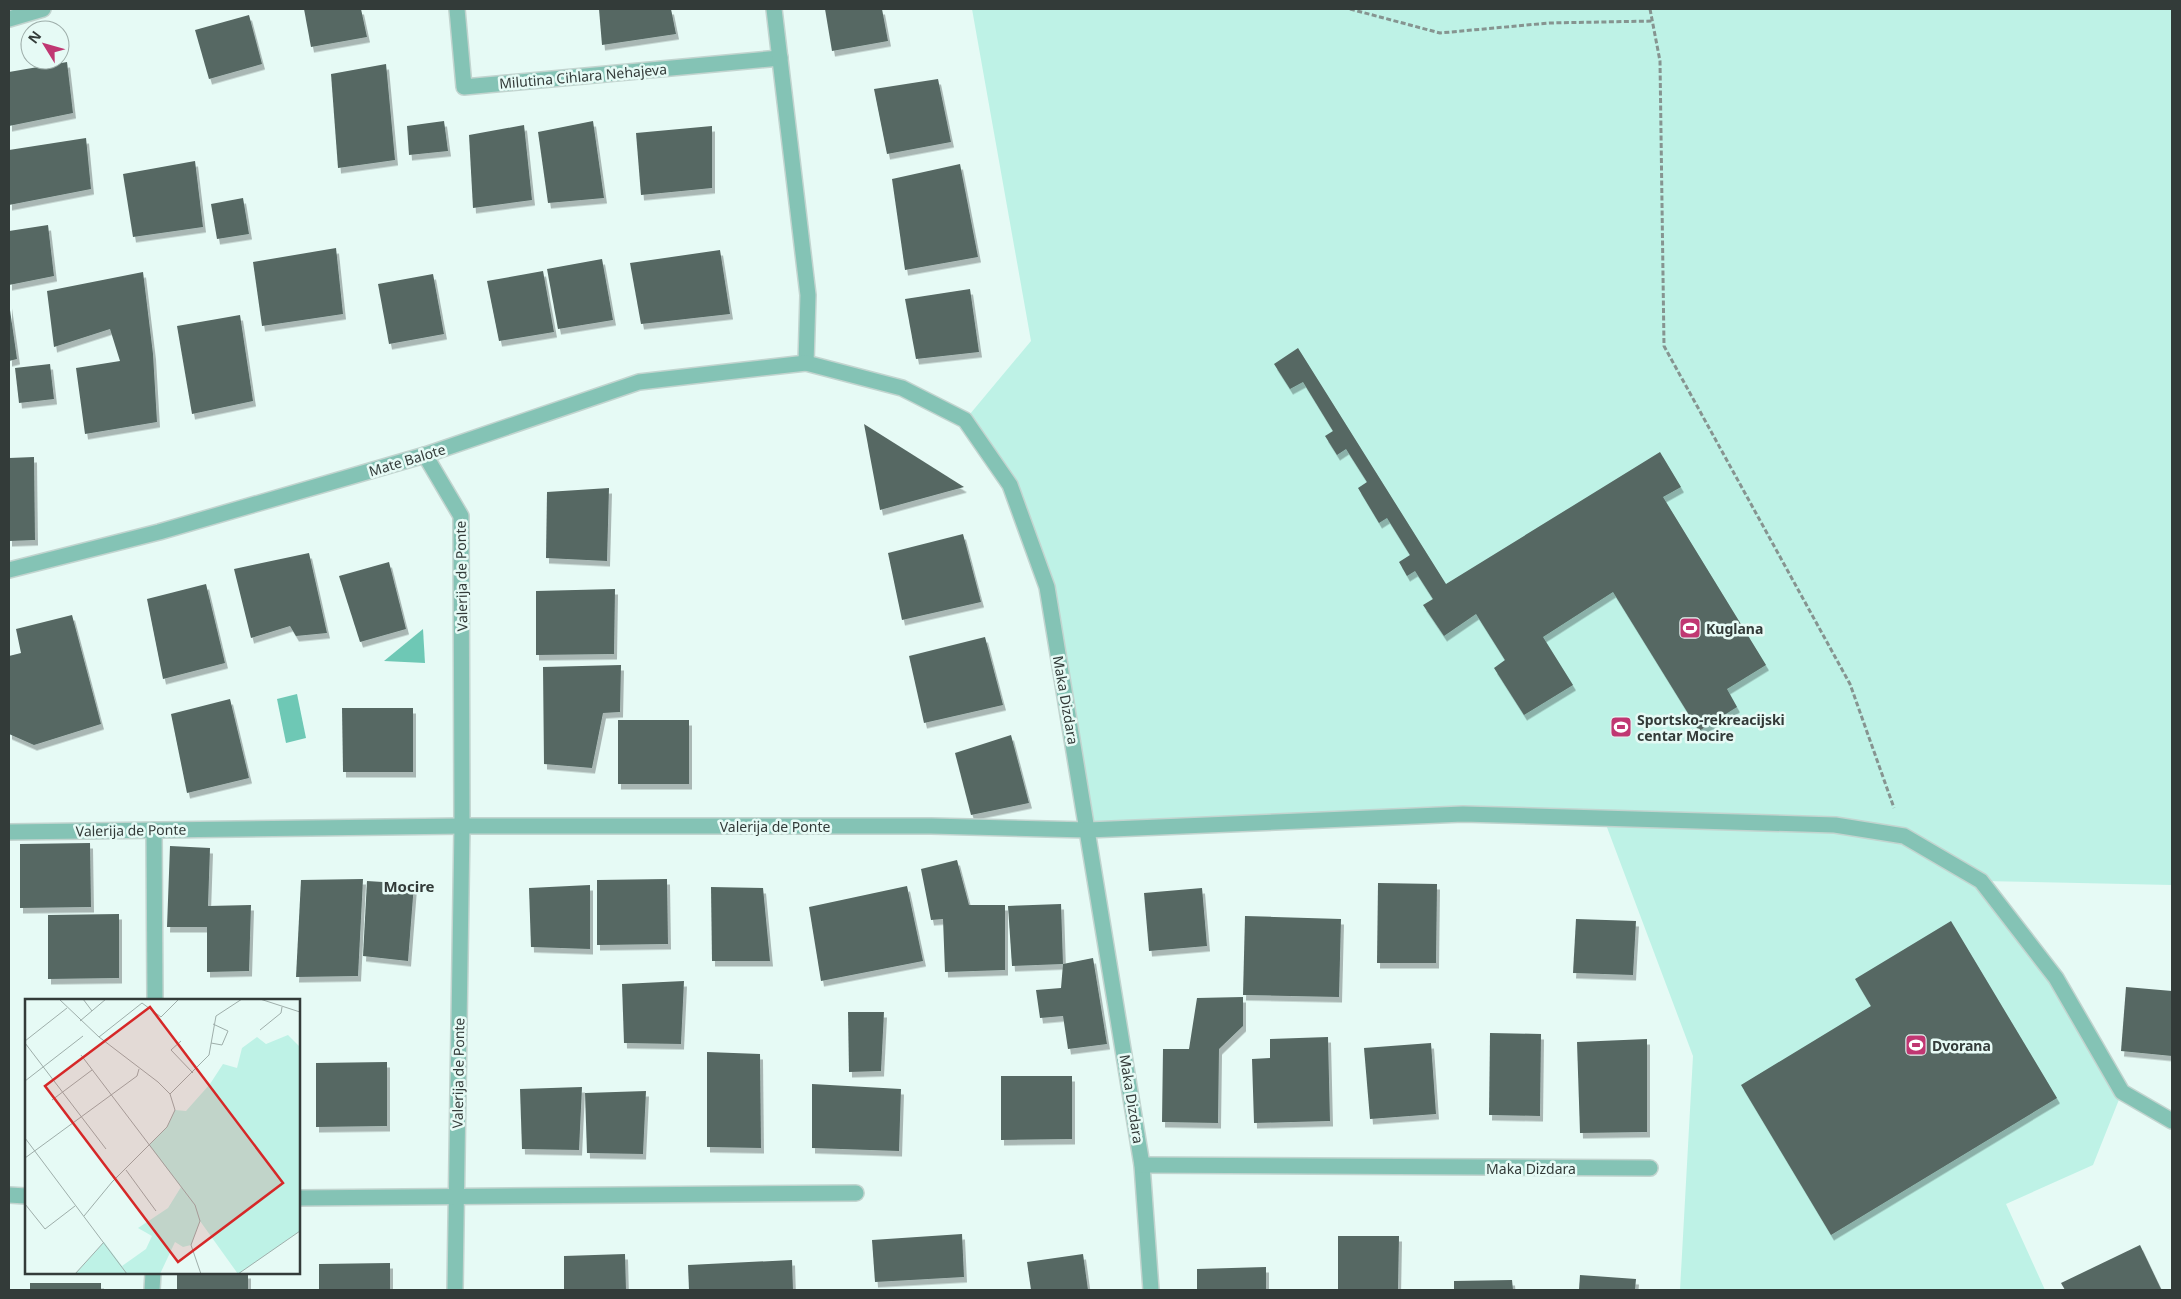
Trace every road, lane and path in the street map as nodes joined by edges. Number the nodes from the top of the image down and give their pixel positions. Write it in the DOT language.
graph roads {
  1 [pos="44,9"];
  2 [pos="457,9"];
  3 [pos="774,9"];
  4 [pos="1350,9"];
  5 [pos="1650,9"];
  6 [pos="9,19"];
  7 [pos="1653,22"];
  8 [pos="780,58"];
  9 [pos="806,363"];
  10 [pos="424,455"];
  11 [pos="9,570"];
  12 [pos="462,826"];
  13 [pos="154,830"];
  14 [pos="1088,830"];
  15 [pos="9,832"];
  16 [pos="1904,836"];
  17 [pos="155,999"];
  18 [pos="2172,1121"];
  19 [pos="1142,1165"];
  20 [pos="1650,1168"];
  21 [pos="856,1193"];
  22 [pos="9,1195"];
  23 [pos="25,1196"];
  24 [pos="456,1197"];
  25 [pos="300,1198"];
  26 [pos="153,1274"];
  27 [pos="152,1290"];
  28 [pos="455,1290"];
  29 [pos="1151,1290"];
  1 -- 6 [label="street"];
  2 -- 8 [label="street, Milutina Cihlara Nehajeva"];
  3 -- 8 [label="street"];
  4 -- 7 [label="path"];
  5 -- 7 [label="path"];
  7 -- 16 [label="path"];
  8 -- 9 [label="street"];
  9 -- 10 [label="street, Mate Balote"];
  9 -- 14 [label="street, Maka Dizdara"];
  10 -- 11 [label="street, Mate Balote"];
  10 -- 12 [label="street, Valerija de Ponte"];
  12 -- 13 [label="street, Valerija de Ponte"];
  12 -- 14 [label="street, Valerija de Ponte"];
  12 -- 24 [label="street, Valerija de Ponte"];
  13 -- 15 [label="street, Valerija de Ponte"];
  13 -- 17 [label="street"];
  14 -- 16 [label="street, Valerija de Ponte"];
  14 -- 19 [label="street, Maka Dizdara"];
  16 -- 18 [label="street"];
  19 -- 20 [label="street, Maka Dizdara"];
  19 -- 29 [label="street, Maka Dizdara"];
  21 -- 24 [label="street"];
  22 -- 23 [label="street"];
  24 -- 25 [label="street"];
  24 -- 28 [label="street, Valerija de Ponte"];
  26 -- 27 [label="street"];
}
